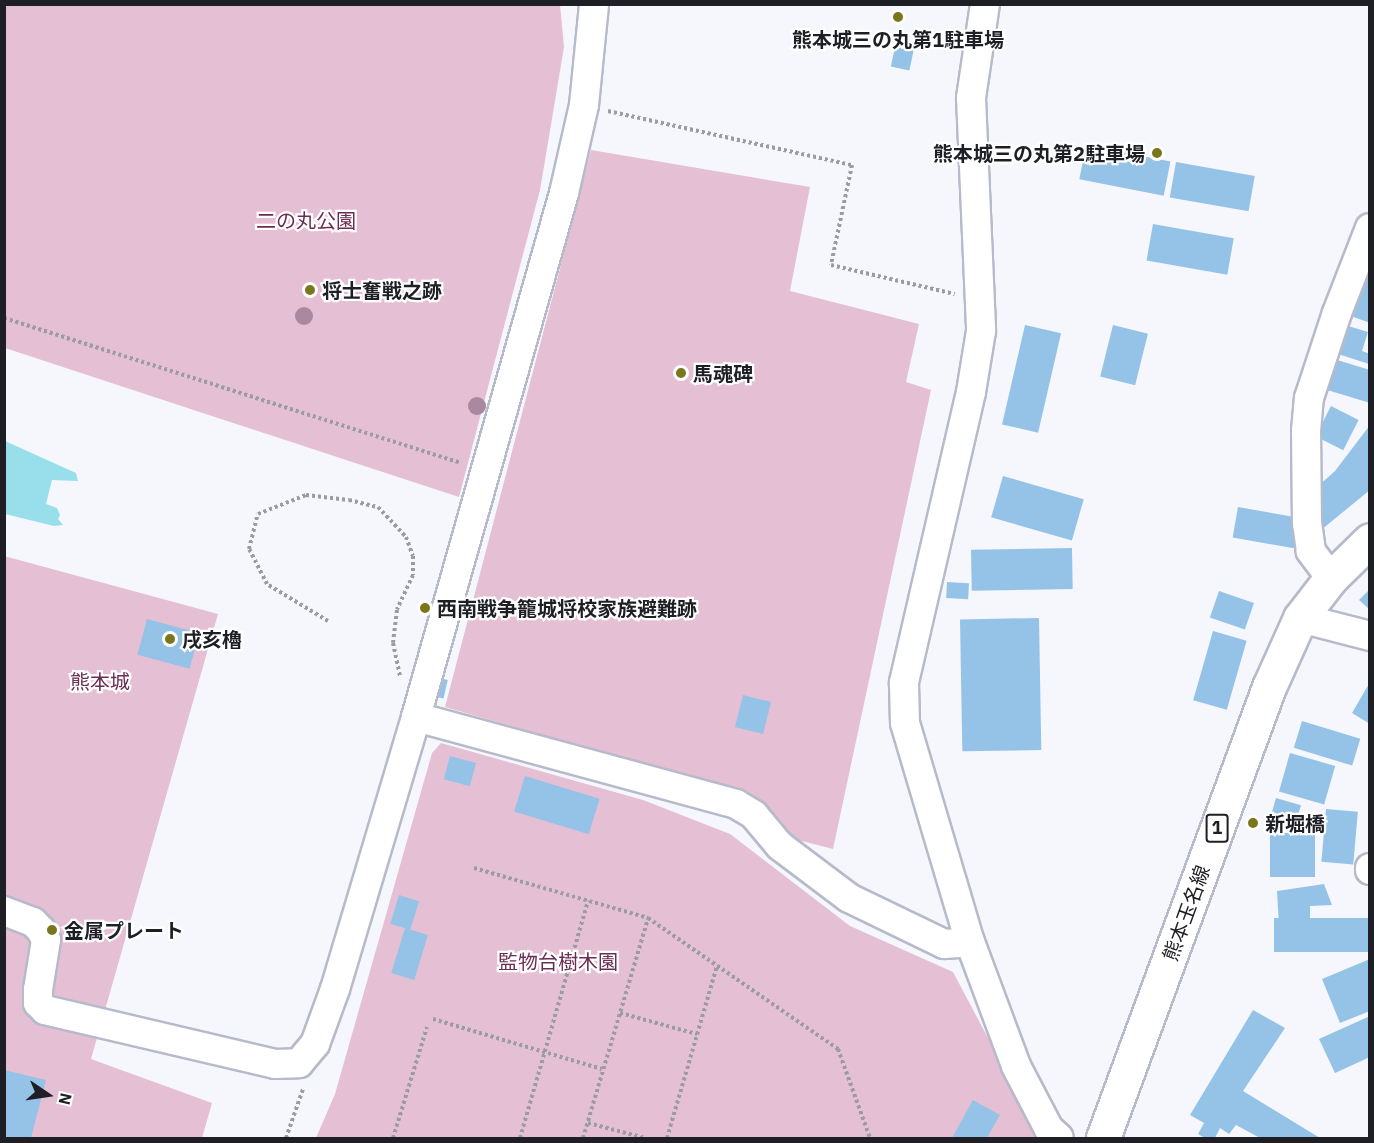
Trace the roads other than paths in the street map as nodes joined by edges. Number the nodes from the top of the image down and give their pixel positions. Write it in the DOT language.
graph roads {
  1 [pos="594,4"];
  2 [pos="985,4"];
  3 [pos="1370,228"];
  4 [pos="1370,540"];
  5 [pos="1331,578"];
  6 [pos="1300,618"];
  7 [pos="1370,636"];
  8 [pos="419,706"];
  9 [pos="4,910"];
  10 [pos="970,942"];
  11 [pos="1054,1134"];
  12 [pos="1103,1138"];
  1 -- 8 [label="street"];
  2 -- 10 [label="street"];
  3 -- 5 [label="street"];
  4 -- 5 [label="main road, 熊本玉名線 / 1"];
  5 -- 6 [label="main road, 熊本玉名線 / 1"];
  6 -- 7 [label="street"];
  6 -- 12 [label="main road, 熊本玉名線 / 1"];
  8 -- 9 [label="street"];
  8 -- 10 [label="street"];
  10 -- 11 [label="street"];
}
